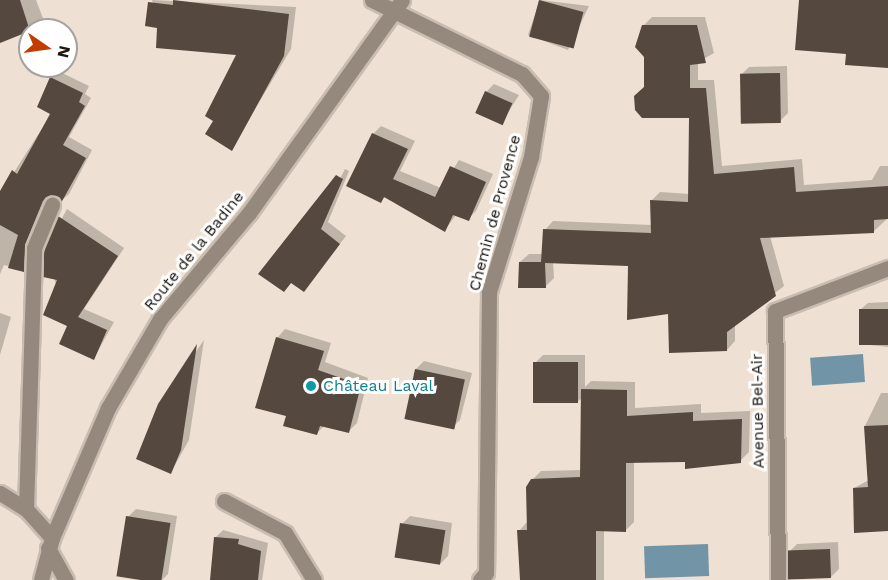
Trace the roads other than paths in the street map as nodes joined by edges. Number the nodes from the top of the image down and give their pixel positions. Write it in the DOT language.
graph roads {
  1 [pos="372,0"];
  2 [pos="398,6"];
  3 [pos="52,205"];
  4 [pos="888,268"];
  5 [pos="0,493"];
  6 [pos="224,501"];
  7 [pos="26,510"];
  8 [pos="50,543"];
  9 [pos="41,580"];
  10 [pos="66,580"];
  11 [pos="314,580"];
  12 [pos="480,580"];
  13 [pos="778,580"];
  1 -- 2 [label="street"];
  2 -- 8 [label="street, Route de la Badine"];
  2 -- 12 [label="street, Chemin de Provence"];
  3 -- 7 [label="street"];
  4 -- 13 [label="street, Avenue Bel-Air"];
  5 -- 7 [label="street"];
  6 -- 11 [label="street"];
  7 -- 8 [label="street"];
  8 -- 9 [label="street, Route de la Badine"];
  8 -- 10 [label="street"];
}
